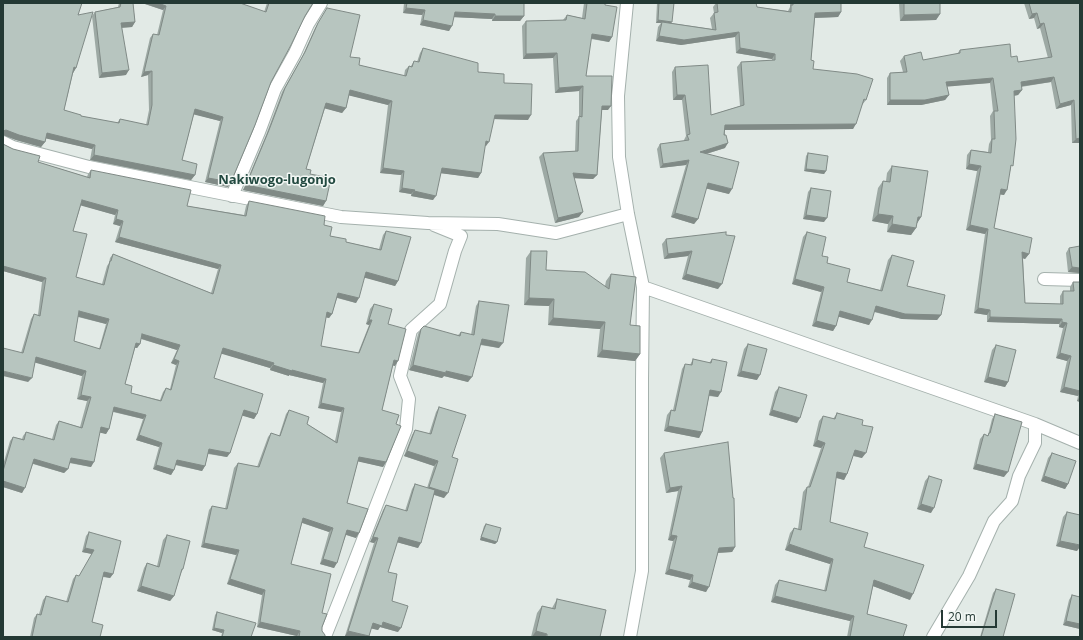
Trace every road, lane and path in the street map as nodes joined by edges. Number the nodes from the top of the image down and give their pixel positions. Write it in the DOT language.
graph roads {
  1 [pos="321,3"];
  2 [pos="627,3"];
  3 [pos="3,142"];
  4 [pos="232,196"];
  5 [pos="628,214"];
  6 [pos="428,223"];
  7 [pos="1044,279"];
  8 [pos="1080,280"];
  9 [pos="643,287"];
  10 [pos="1035,424"];
  11 [pos="1080,442"];
  12 [pos="326,634"];
  13 [pos="630,637"];
  14 [pos="933,637"];
  1 -- 4 [label="street"];
  2 -- 5 [label="street"];
  3 -- 4 [label="street"];
  4 -- 6 [label="street"];
  5 -- 6 [label="street"];
  5 -- 9 [label="street"];
  6 -- 12 [label="street"];
  7 -- 8 [label="street"];
  9 -- 10 [label="street"];
  9 -- 13 [label="street"];
  10 -- 11 [label="street"];
  10 -- 14 [label="street"];
}
